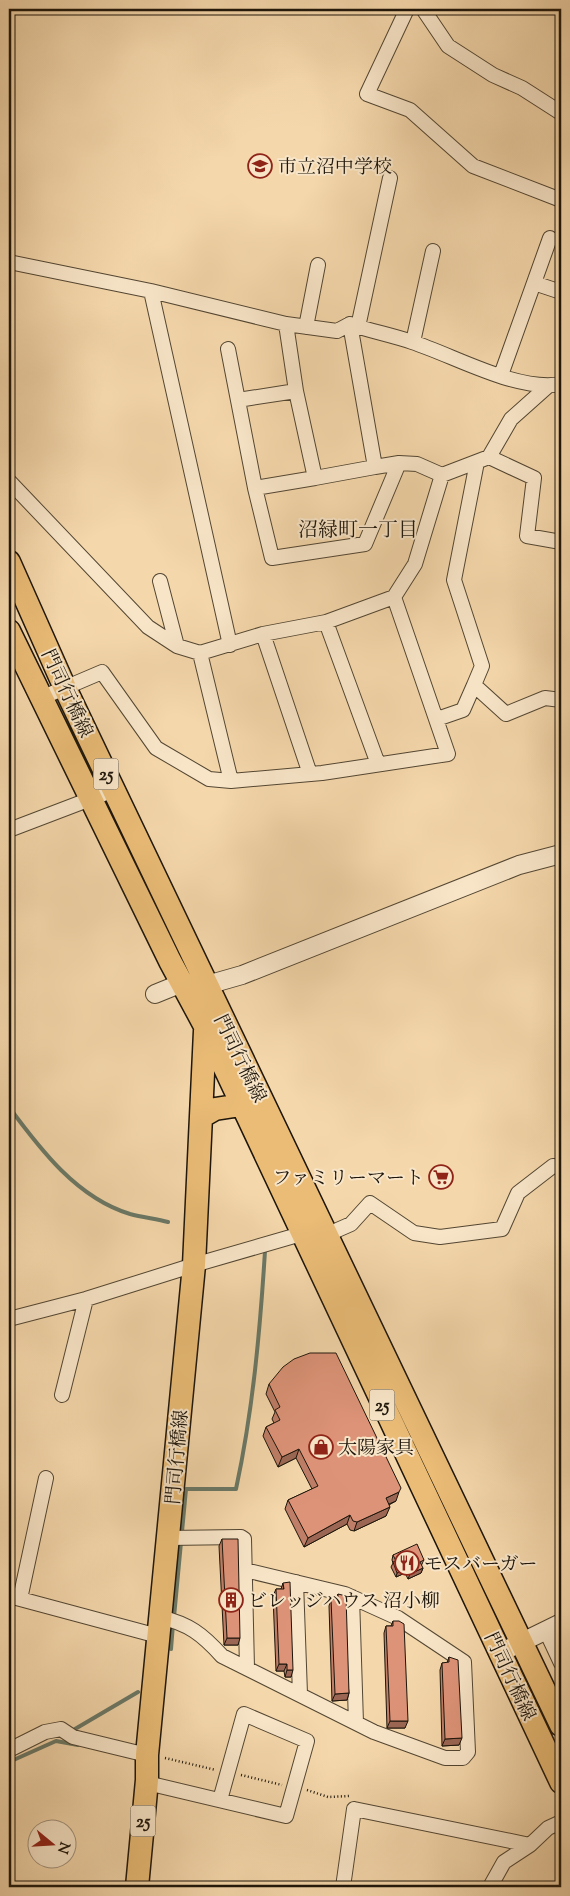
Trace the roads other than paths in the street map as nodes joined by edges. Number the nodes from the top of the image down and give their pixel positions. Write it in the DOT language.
graph roads {
  1 [pos="406,9"];
  2 [pos="423,9"];
  3 [pos="561,113"];
  4 [pos="390,178"];
  5 [pos="561,200"];
  6 [pos="550,238"];
  7 [pos="433,251"];
  8 [pos="9,262"];
  9 [pos="318,265"];
  10 [pos="534,282"];
  11 [pos="151,291"];
  12 [pos="561,292"];
  13 [pos="286,324"];
  14 [pos="354,325"];
  15 [pos="306,327"];
  16 [pos="413,342"];
  17 [pos="228,350"];
  18 [pos="501,375"];
  19 [pos="554,385"];
  20 [pos="296,391"];
  21 [pos="238,400"];
  22 [pos="483,459"];
  23 [pos="399,463"];
  24 [pos="375,466"];
  25 [pos="442,475"];
  26 [pos="315,478"];
  27 [pos="9,481"];
  28 [pos="255,488"];
  29 [pos="561,542"];
  30 [pos="12,574"];
  31 [pos="160,581"];
  32 [pos="394,597"];
  33 [pos="326,622"];
  34 [pos="9,631"];
  35 [pos="263,634"];
  36 [pos="230,645"];
  37 [pos="177,646"];
  38 [pos="200,653"];
  39 [pos="474,685"];
  40 [pos="65,688"];
  41 [pos="41,698"];
  42 [pos="561,700"];
  43 [pos="437,719"];
  44 [pos="378,764"];
  45 [pos="310,774"];
  46 [pos="231,781"];
  47 [pos="114,790"];
  48 [pos="90,800"];
  49 [pos="9,830"];
  50 [pos="561,854"];
  51 [pos="182,983"];
  52 [pos="206,985"];
  53 [pos="155,994"];
  54 [pos="205,1026"];
  55 [pos="241,1105"];
  56 [pos="201,1117"];
  57 [pos="561,1167"];
  58 [pos="324,1231"];
  59 [pos="301,1234"];
  60 [pos="194,1265"];
  61 [pos="86,1299"];
  62 [pos="9,1319"];
  63 [pos="62,1395"];
  64 [pos="46,1478"];
  65 [pos="177,1538"];
  66 [pos="244,1570"];
  67 [pos="296,1582"];
  68 [pos="14,1598"];
  69 [pos="352,1598"];
  70 [pos="167,1623"];
  71 [pos="554,1627"];
  72 [pos="522,1642"];
  73 [pos="500,1653"];
  74 [pos="561,1663"];
  75 [pos="247,1668"];
  76 [pos="300,1694"];
  77 [pos="356,1722"];
  78 [pos="561,1725"];
  79 [pos="9,1750"];
  80 [pos="152,1756"];
  81 [pos="561,1782"];
  82 [pos="147,1783"];
  83 [pos="220,1800"];
  84 [pos="561,1822"];
  85 [pos="530,1845"];
  86 [pos="137,1887"];
  87 [pos="343,1887"];
  88 [pos="490,1887"];
  1 -- 5 [label="street"];
  2 -- 3 [label="street"];
  4 -- 14 [label="street"];
  6 -- 10 [label="street"];
  7 -- 16 [label="street"];
  8 -- 11 [label="street"];
  9 -- 15 [label="street"];
  10 -- 12 [label="street"];
  10 -- 18 [label="street"];
  11 -- 13 [label="street"];
  11 -- 36 [label="street"];
  13 -- 15 [label="street"];
  13 -- 20 [label="street"];
  14 -- 15 [label="street"];
  14 -- 16 [label="street"];
  14 -- 24 [label="street"];
  16 -- 18 [label="street"];
  17 -- 21 [label="street"];
  18 -- 19 [label="street"];
  19 -- 22 [label="street"];
  20 -- 21 [label="street"];
  20 -- 26 [label="street"];
  21 -- 28 [label="street"];
  22 -- 25 [label="street"];
  22 -- 29 [label="street"];
  22 -- 39 [label="street"];
  23 -- 24 [label="street"];
  23 -- 25 [label="street"];
  23 -- 28 [label="street"];
  24 -- 26 [label="street"];
  25 -- 32 [label="street"];
  26 -- 28 [label="street"];
  27 -- 37 [label="street"];
  30 -- 40 [label="main road, 門司行橋線 / 25"];
  31 -- 37 [label="street"];
  32 -- 33 [label="street"];
  32 -- 43 [label="street"];
  33 -- 35 [label="street"];
  33 -- 44 [label="street"];
  34 -- 41 [label="main road, 門司行橋線 / 25"];
  35 -- 36 [label="street"];
  35 -- 45 [label="street"];
  36 -- 38 [label="street"];
  37 -- 38 [label="street"];
  38 -- 46 [label="street"];
  39 -- 42 [label="street"];
  39 -- 43 [label="street"];
  40 -- 41 [label="street"];
  40 -- 46 [label="street"];
  40 -- 47 [label="main road, 門司行橋線 / 25"];
  41 -- 48 [label="main road, 門司行橋線 / 25"];
  43 -- 44 [label="street"];
  44 -- 45 [label="street"];
  45 -- 46 [label="street"];
  47 -- 48 [label="street"];
  47 -- 52 [label="main road, 門司行橋線 / 25"];
  48 -- 49 [label="street"];
  48 -- 51 [label="main road, 門司行橋線 / 25"];
  50 -- 52 [label="street"];
  51 -- 52 [label="street"];
  51 -- 53 [label="street"];
  51 -- 54 [label="main road, 門司行橋線 / 25"];
  52 -- 54 [label="main road, 門司行橋線 / 25"];
  52 -- 58 [label="main road, 門司行橋線 / 25"];
  54 -- 55 [label="main road, 門司行橋線 / 25"];
  54 -- 56 [label="main road, 門司行橋線 / 25"];
  55 -- 56 [label="main road"];
  55 -- 59 [label="main road, 門司行橋線 / 25"];
  56 -- 60 [label="main road, 門司行橋線 / 25"];
  57 -- 58 [label="street"];
  58 -- 59 [label="street"];
  58 -- 72 [label="main road, 門司行橋線 / 25"];
  59 -- 60 [label="street"];
  59 -- 73 [label="main road, 門司行橋線 / 25"];
  60 -- 61 [label="street"];
  60 -- 65 [label="main road, 門司行橋線 / 25"];
  61 -- 62 [label="street"];
  61 -- 63 [label="street"];
  64 -- 68 [label="street"];
  65 -- 66 [label="street"];
  65 -- 70 [label="main road, 門司行橋線 / 25"];
  66 -- 67 [label="street"];
  66 -- 75 [label="street"];
  67 -- 69 [label="street"];
  67 -- 76 [label="street"];
  68 -- 70 [label="street"];
  69 -- 77 [label="street"];
  69 -- 77 [label="street"];
  70 -- 75 [label="street"];
  70 -- 80 [label="main road, 門司行橋線 / 25"];
  71 -- 72 [label="street"];
  71 -- 74 [label="street"];
  72 -- 73 [label="street"];
  72 -- 78 [label="main road, 門司行橋線 / 25"];
  73 -- 81 [label="main road, 門司行橋線 / 25"];
  75 -- 76 [label="street"];
  76 -- 77 [label="street"];
  79 -- 80 [label="street"];
  80 -- 82 [label="main road, 門司行橋線 / 25"];
  82 -- 83 [label="street"];
  82 -- 86 [label="main road, 門司行橋線 / 25"];
  83 -- 83 [label="street"];
  84 -- 85 [label="street"];
  85 -- 87 [label="street"];
  85 -- 88 [label="street"];
}
